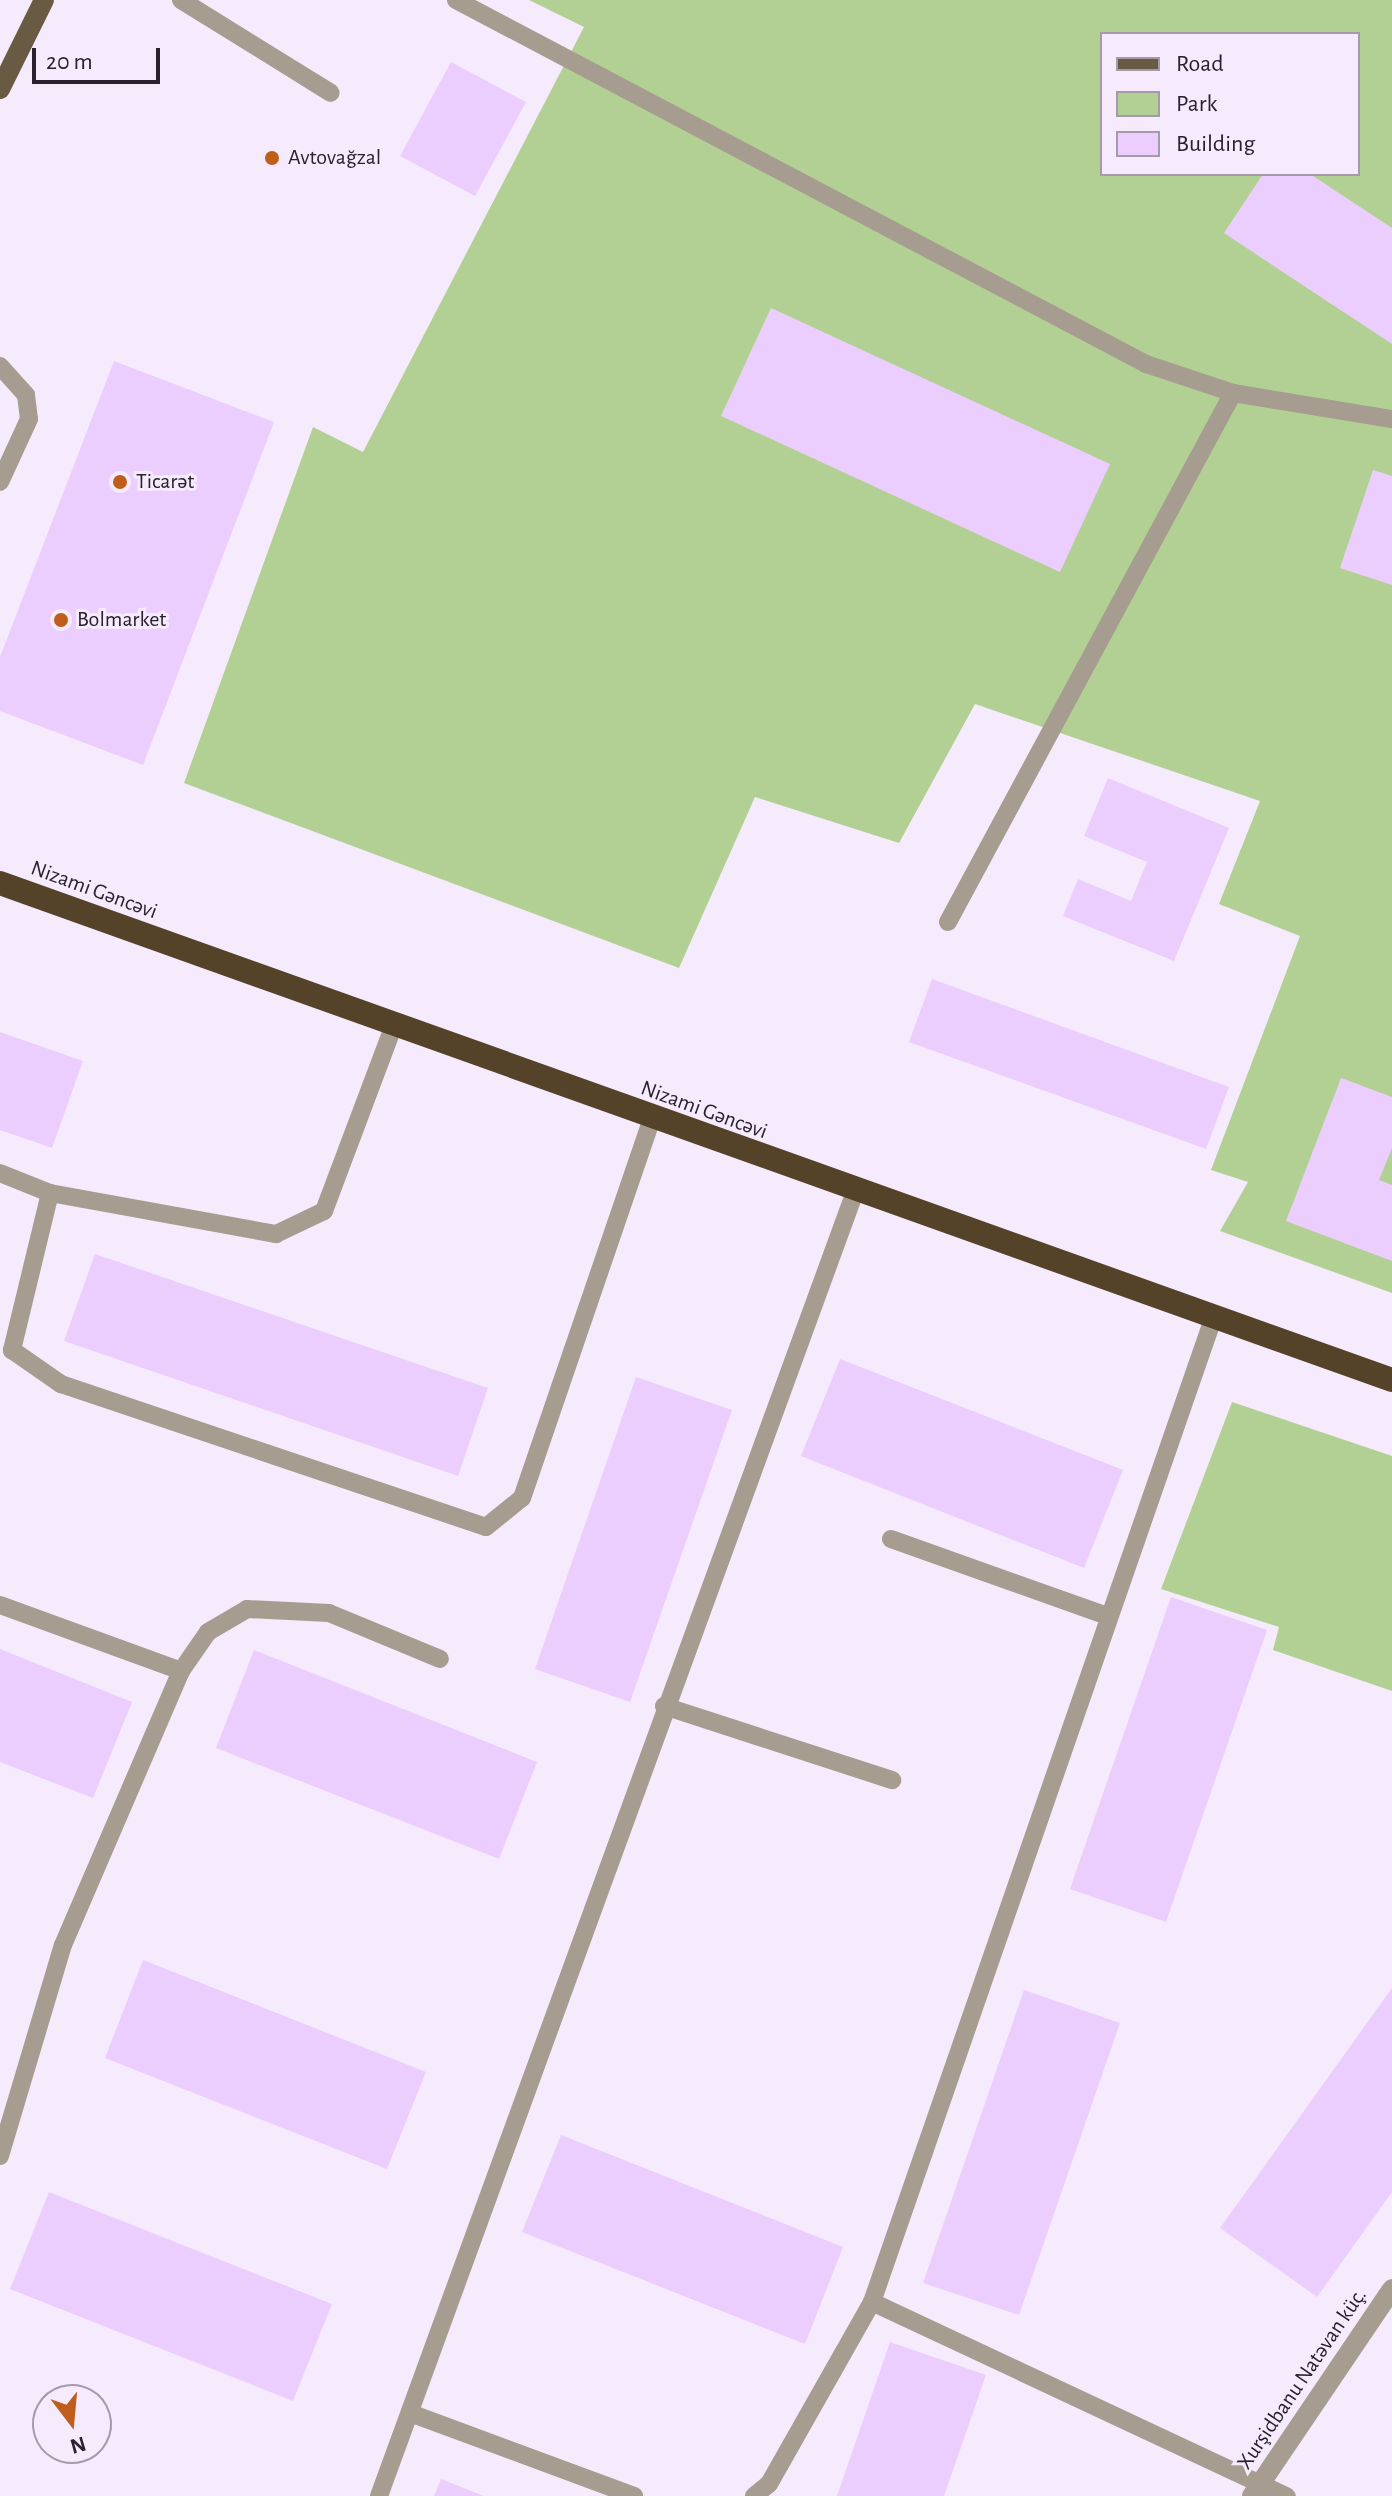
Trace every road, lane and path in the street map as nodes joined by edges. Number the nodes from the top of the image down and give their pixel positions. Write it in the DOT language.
graph roads {
  1 [pos="44,0"];
  2 [pos="181,0"];
  3 [pos="456,0"];
  4 [pos="0,89"];
  5 [pos="331,93"];
  6 [pos="0,366"];
  7 [pos="1233,393"];
  8 [pos="1392,419"];
  9 [pos="0,482"];
  10 [pos="0,883"];
  11 [pos="948,922"];
  12 [pos="393,1027"];
  13 [pos="652,1119"];
  14 [pos="0,1173"];
  15 [pos="855,1192"];
  16 [pos="50,1193"];
  17 [pos="1214,1316"];
  18 [pos="1392,1380"];
  19 [pos="891,1539"];
  20 [pos="0,1605"];
  21 [pos="1107,1616"];
  22 [pos="440,1659"];
  23 [pos="181,1671"];
  24 [pos="664,1706"];
  25 [pos="892,1780"];
  26 [pos="4,2133"];
  27 [pos="0,2156"];
  28 [pos="1392,2289"];
  29 [pos="872,2302"];
  30 [pos="410,2413"];
  31 [pos="1257,2489"];
  32 [pos="379,2496"];
  33 [pos="634,2496"];
  34 [pos="754,2496"];
  35 [pos="1287,2496"];
  1 -- 4 [label="main road"];
  2 -- 5 [label="lane"];
  3 -- 7 [label="lane"];
  6 -- 9 [label="lane"];
  7 -- 8 [label="lane"];
  7 -- 11 [label="lane"];
  10 -- 12 [label="highway, Nizami Gəncəvi"];
  12 -- 13 [label="highway, Nizami Gəncəvi"];
  12 -- 16 [label="lane"];
  13 -- 15 [label="highway, Nizami Gəncəvi"];
  13 -- 16 [label="lane"];
  14 -- 16 [label="lane"];
  15 -- 17 [label="highway, Nizami Gəncəvi"];
  15 -- 24 [label="lane"];
  17 -- 18 [label="highway, Nizami Gəncəvi"];
  17 -- 21 [label="lane"];
  19 -- 21 [label="lane"];
  20 -- 23 [label="lane"];
  21 -- 29 [label="lane"];
  22 -- 23 [label="lane"];
  23 -- 26 [label="lane"];
  24 -- 25 [label="lane"];
  24 -- 30 [label="lane"];
  26 -- 27 [label="lane"];
  28 -- 31 [label="street, Xurşidbanu Natəvan küç."];
  29 -- 31 [label="lane"];
  29 -- 34 [label="lane"];
  30 -- 32 [label="lane"];
  30 -- 33 [label="lane"];
  31 -- 35 [label="lane"];
}
